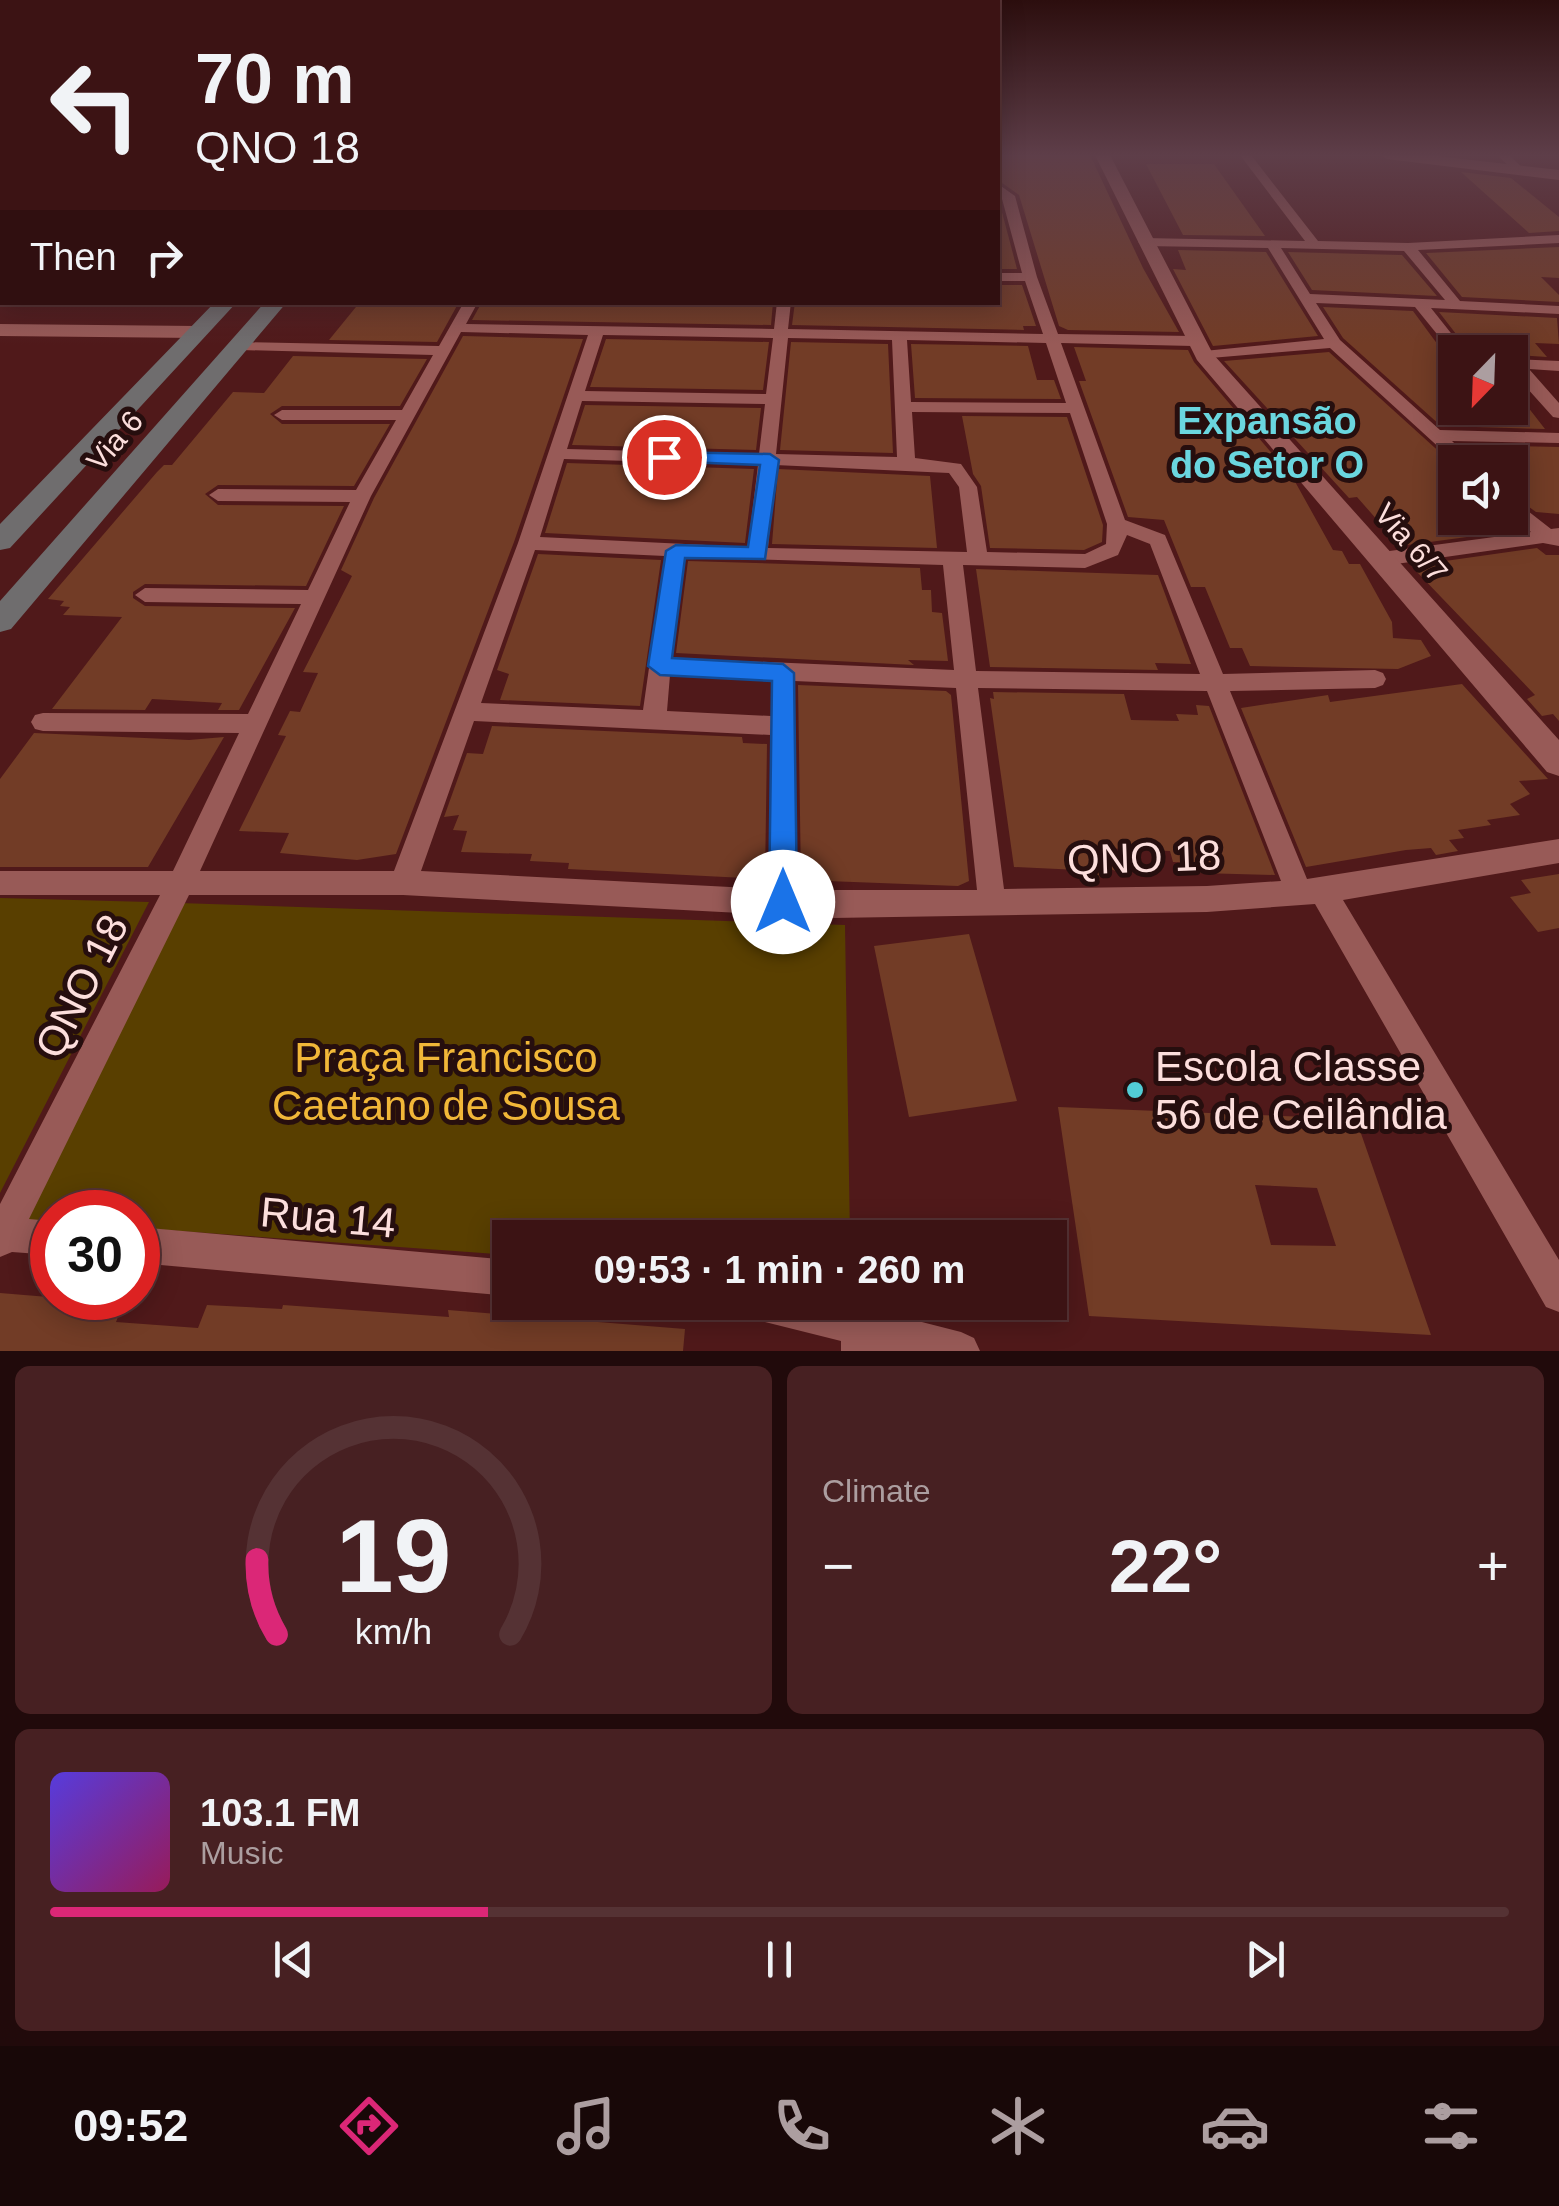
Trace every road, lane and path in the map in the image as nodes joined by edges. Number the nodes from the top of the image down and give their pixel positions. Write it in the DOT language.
graph roads {
  1 [pos="1015,218"];
  2 [pos="1132,218"];
  3 [pos="1294,218"];
  4 [pos="1559,239"];
  5 [pos="1144,242"];
  6 [pos="1273,246"];
  7 [pos="1316,247"];
  8 [pos="1408,247"];
  9 [pos="1000,277"];
  10 [pos="1030,277"];
  11 [pos="1305,298"];
  12 [pos="1420,304"];
  13 [pos="224,305"];
  14 [pos="263,305"];
  15 [pos="275,305"];
  16 [pos="470,305"];
  17 [pos="784,305"];
  18 [pos="1456,305"];
  19 [pos="1559,310"];
  20 [pos="459,328"];
  21 [pos="0,330"];
  22 [pos="597,331"];
  23 [pos="197,332"];
  24 [pos="781,335"];
  25 [pos="1445,335"];
  26 [pos="899,338"];
  27 [pos="1053,338"];
  28 [pos="1334,343"];
  29 [pos="1198,348"];
  30 [pos="444,351"];
  31 [pos="234,354"];
  32 [pos="1528,365"];
  33 [pos="1559,366"];
  34 [pos="1528,380"];
  35 [pos="573,396"];
  36 [pos="775,399"];
  37 [pos="903,407"];
  38 [pos="1078,408"];
  39 [pos="282,414"];
  40 [pos="406,414"];
  41 [pos="1559,414"];
  42 [pos="1435,436"];
  43 [pos="1559,438"];
  44 [pos="1445,445"];
  45 [pos="558,454"];
  46 [pos="770,460"];
  47 [pos="906,463"];
  48 [pos="218,495"];
  49 [pos="362,496"];
  50 [pos="1528,517"];
  51 [pos="1117,524"];
  52 [pos="1554,538"];
  53 [pos="0,540"];
  54 [pos="528,543"];
  55 [pos="676,551"];
  56 [pos="758,554"];
  57 [pos="1382,559"];
  58 [pos="952,560"];
  59 [pos="978,561"];
  60 [pos="144,595"];
  61 [pos="316,596"];
  62 [pos="0,621"];
  63 [pos="660,666"];
  64 [pos="783,673"];
  65 [pos="968,680"];
  66 [pos="1375,680"];
  67 [pos="1217,685"];
  68 [pos="464,711"];
  69 [pos="654,720"];
  70 [pos="43,722"];
  71 [pos="254,724"];
  72 [pos="784,726"];
  73 [pos="1559,762"];
  74 [pos="1559,850"];
  75 [pos="0,882"];
  76 [pos="180,884"];
  77 [pos="404,884"];
  78 [pos="1310,892"];
  79 [pos="783,902"];
  80 [pos="992,903"];
  81 [pos="1,1236"];
  82 [pos="30,1237"];
  83 [pos="160,1247"];
  84 [pos="492,1276"];
  85 [pos="1559,1294"];
  86 [pos="808,1320"];
  87 [pos="859,1338"];
  88 [pos="961,1351"];
  1 -- 10 [label="street"];
  2 -- 5 [label="street, Via 6/7"];
  3 -- 7 [label="street"];
  4 -- 8 [label="street"];
  5 -- 6 [label="street"];
  5 -- 29 [label="street, Via 6/7"];
  6 -- 7 [label="street"];
  6 -- 11 [label="street"];
  7 -- 8 [label="street"];
  8 -- 18 [label="street"];
  9 -- 10 [label="street"];
  10 -- 27 [label="street"];
  11 -- 12 [label="street"];
  11 -- 28 [label="street"];
  12 -- 18 [label="street"];
  12 -- 25 [label="street"];
  13 -- 23 [label="main road, Via 6"];
  14 -- 31 [label="main road"];
  15 -- 31 [label="main road, Via 6"];
  16 -- 20 [label="street, QNO 18"];
  17 -- 24 [label="street"];
  18 -- 19 [label="street"];
  20 -- 22 [label="street"];
  20 -- 30 [label="street, QNO 18"];
  21 -- 23 [label="street"];
  22 -- 24 [label="street"];
  22 -- 35 [label="street"];
  23 -- 53 [label="main road, Via 6"];
  24 -- 26 [label="street"];
  24 -- 36 [label="street"];
  26 -- 27 [label="street"];
  26 -- 37 [label="street"];
  27 -- 29 [label="street"];
  27 -- 38 [label="street"];
  28 -- 29 [label="street"];
  28 -- 42 [label="street"];
  29 -- 57 [label="street, Via 6/7"];
  30 -- 31 [label="street"];
  30 -- 40 [label="street, QNO 18"];
  31 -- 62 [label="main road, Via 6"];
  32 -- 33 [label="street"];
  34 -- 41 [label="street"];
  35 -- 36 [label="street"];
  35 -- 45 [label="street"];
  36 -- 46 [label="street"];
  37 -- 38 [label="street"];
  37 -- 47 [label="street"];
  38 -- 51 [label="street"];
  39 -- 40 [label="street"];
  40 -- 49 [label="street, QNO 18"];
  42 -- 43 [label="street"];
  42 -- 44 [label="street"];
  45 -- 46 [label="street"];
  45 -- 54 [label="street"];
  46 -- 47 [label="street"];
  46 -- 56 [label="street"];
  47 -- 59 [label="street"];
  48 -- 49 [label="street"];
  49 -- 61 [label="street, QNO 18"];
  50 -- 52 [label="street"];
  51 -- 59 [label="street"];
  51 -- 67 [label="street, QNO 18"];
  52 -- 57 [label="street"];
  54 -- 55 [label="street"];
  54 -- 68 [label="street"];
  55 -- 56 [label="street"];
  55 -- 63 [label="street"];
  56 -- 58 [label="street"];
  57 -- 73 [label="street, Via 6/7"];
  58 -- 59 [label="street"];
  58 -- 65 [label="street"];
  60 -- 61 [label="street"];
  61 -- 71 [label="street, QNO 18"];
  63 -- 64 [label="street"];
  63 -- 69 [label="street"];
  64 -- 65 [label="street"];
  64 -- 72 [label="street"];
  65 -- 67 [label="street"];
  65 -- 80 [label="street"];
  66 -- 67 [label="street"];
  67 -- 78 [label="street, QNO 18"];
  68 -- 69 [label="street"];
  68 -- 77 [label="street"];
  69 -- 72 [label="street"];
  70 -- 71 [label="street"];
  71 -- 76 [label="street, QNO 18"];
  72 -- 79 [label="street"];
  74 -- 78 [label="street, QNO 18"];
  75 -- 76 [label="street, QNO 18"];
  76 -- 77 [label="street, QNO 18"];
  76 -- 81 [label="street, QNO 18"];
  77 -- 79 [label="street, QNO 18"];
  78 -- 80 [label="street, QNO 18"];
  78 -- 85 [label="street, QNO 18"];
  79 -- 80 [label="street, QNO 18"];
  81 -- 82 [label="street"];
  83 -- 84 [label="street, Rua 14"];
  86 -- 87 [label="street"];
  87 -- 88 [label="street"];
}
